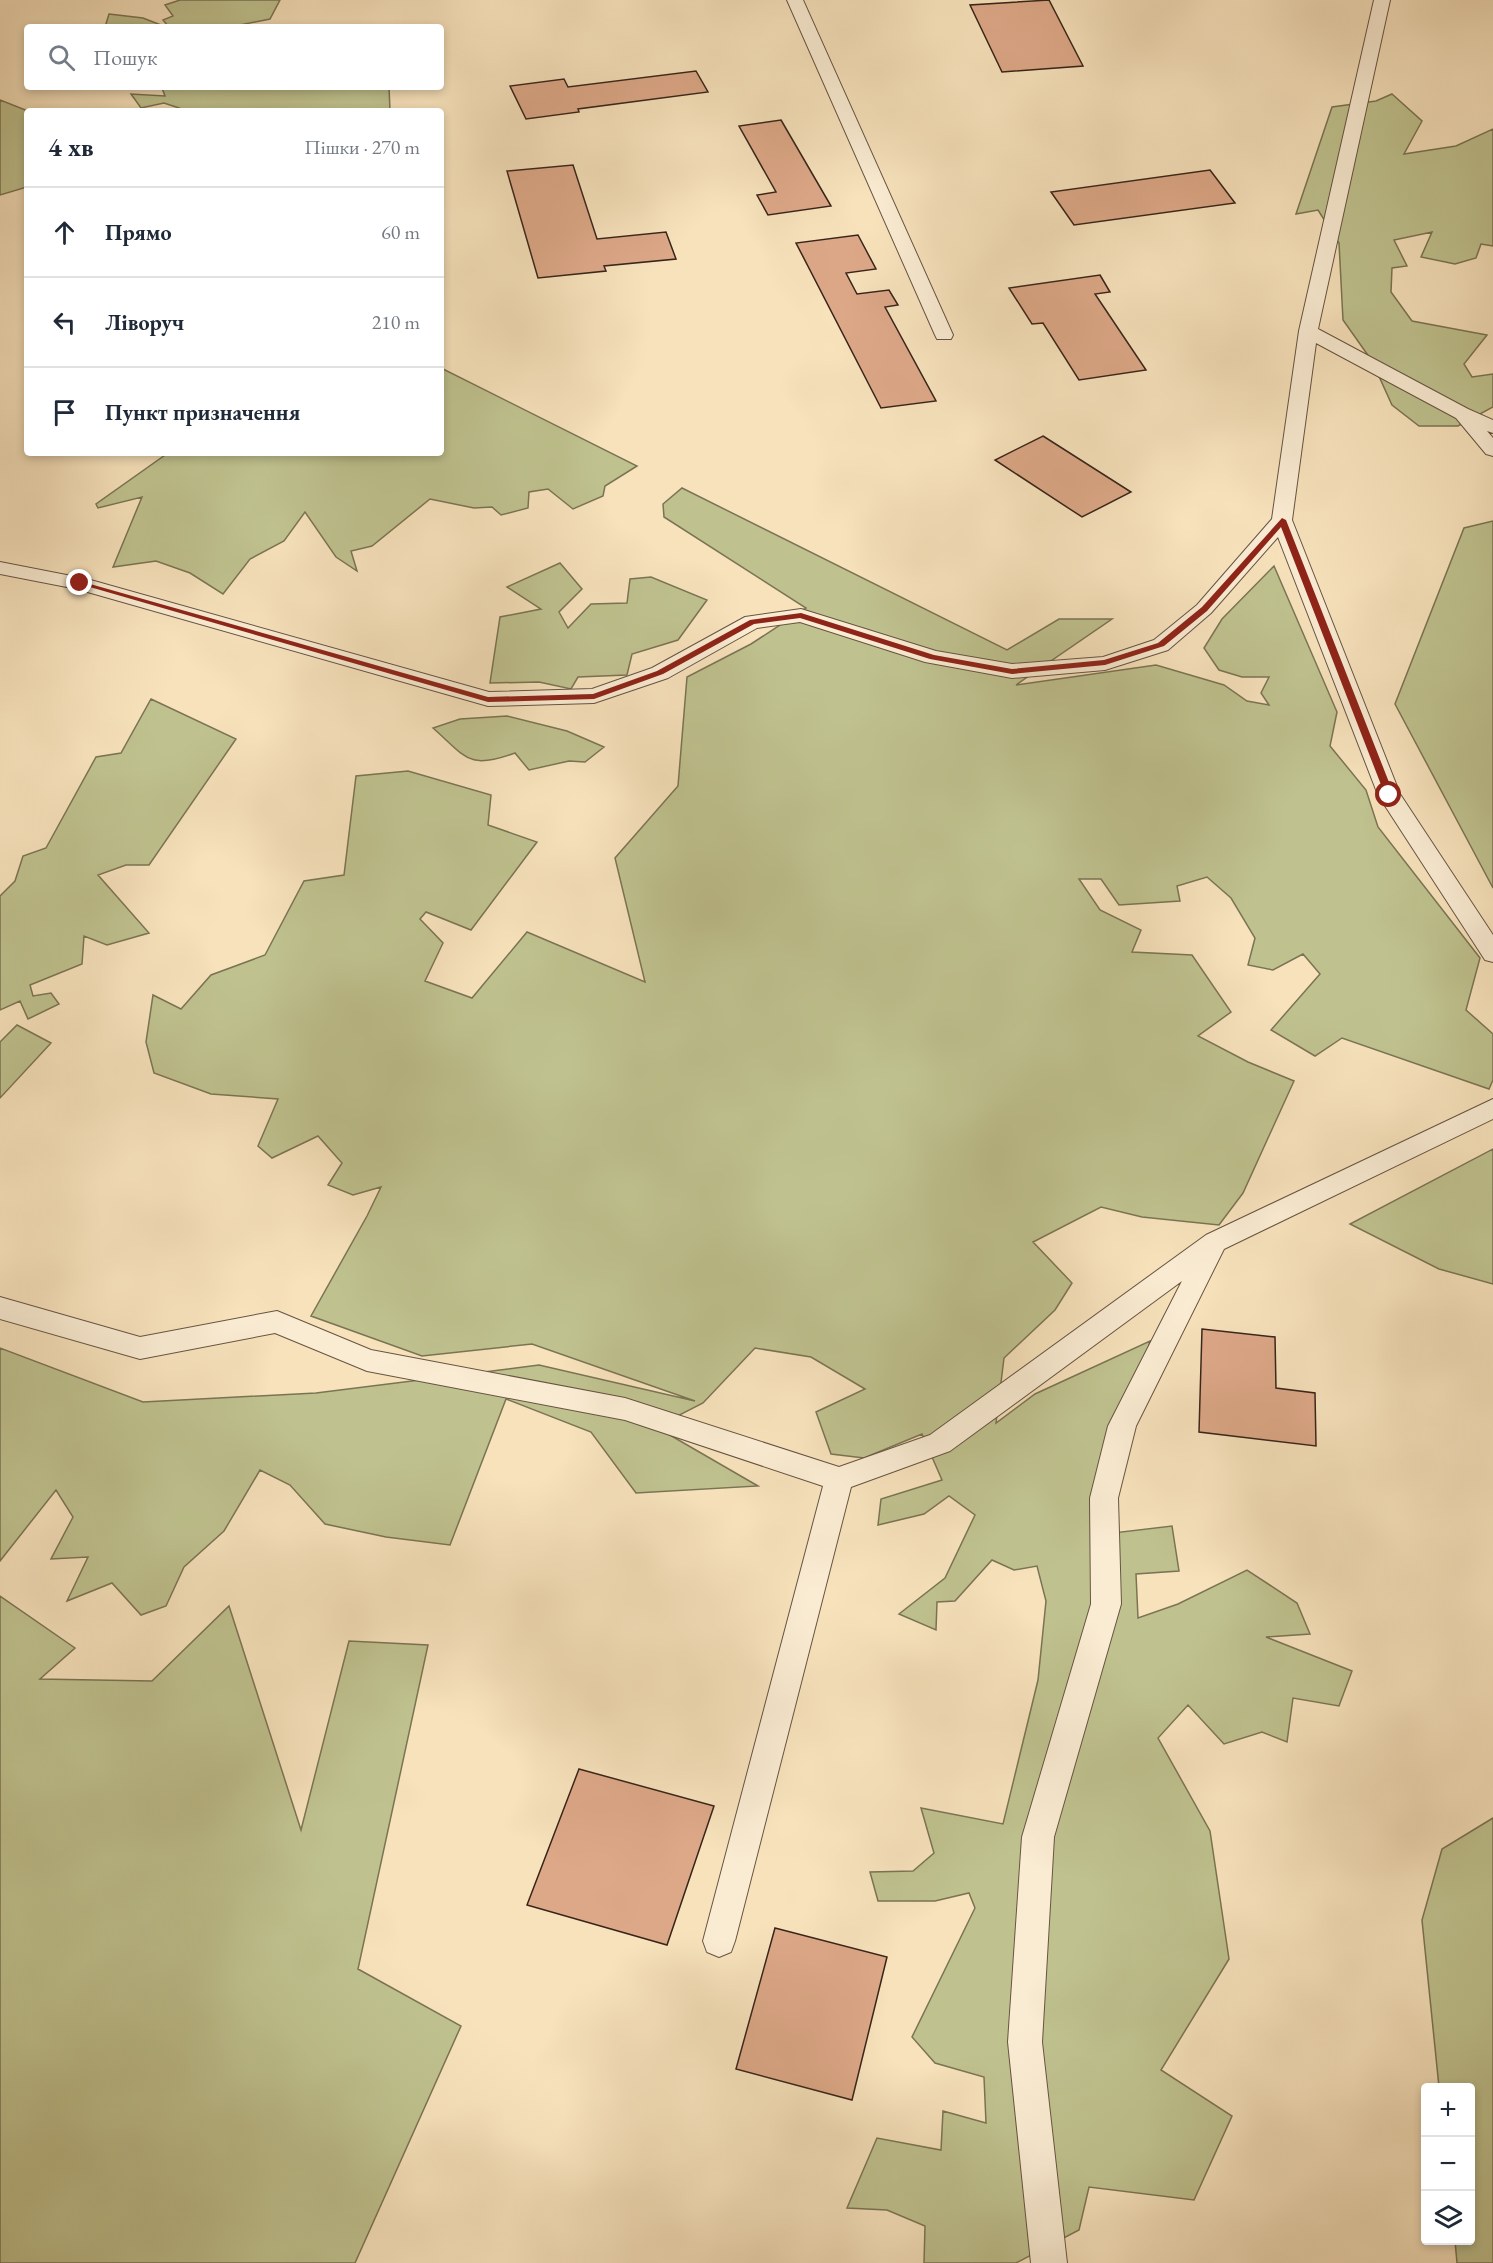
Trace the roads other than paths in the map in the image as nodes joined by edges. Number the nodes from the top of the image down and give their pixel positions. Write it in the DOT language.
graph roads {
  1 [pos="795,0"];
  2 [pos="1382,0"];
  3 [pos="1308,331"];
  4 [pos="944,335"];
  5 [pos="1461,413"];
  6 [pos="1493,427"];
  7 [pos="1493,450"];
  8 [pos="1282,520"];
  9 [pos="0,568"];
  10 [pos="1493,954"];
  11 [pos="1493,1108"];
  12 [pos="1215,1242"];
  13 [pos="0,1308"];
  14 [pos="839,1479"];
  15 [pos="719,1941"];
  16 [pos="1049,2263"];
  1 -- 4 [label="lane"];
  2 -- 3 [label="lane"];
  3 -- 5 [label="lane"];
  3 -- 8 [label="lane"];
  5 -- 6 [label="lane"];
  5 -- 7 [label="lane"];
  8 -- 9 [label="lane"];
  8 -- 10 [label="lane"];
  11 -- 12 [label="lane"];
  12 -- 14 [label="lane"];
  12 -- 16 [label="lane"];
  13 -- 14 [label="lane"];
  14 -- 15 [label="lane"];
}
